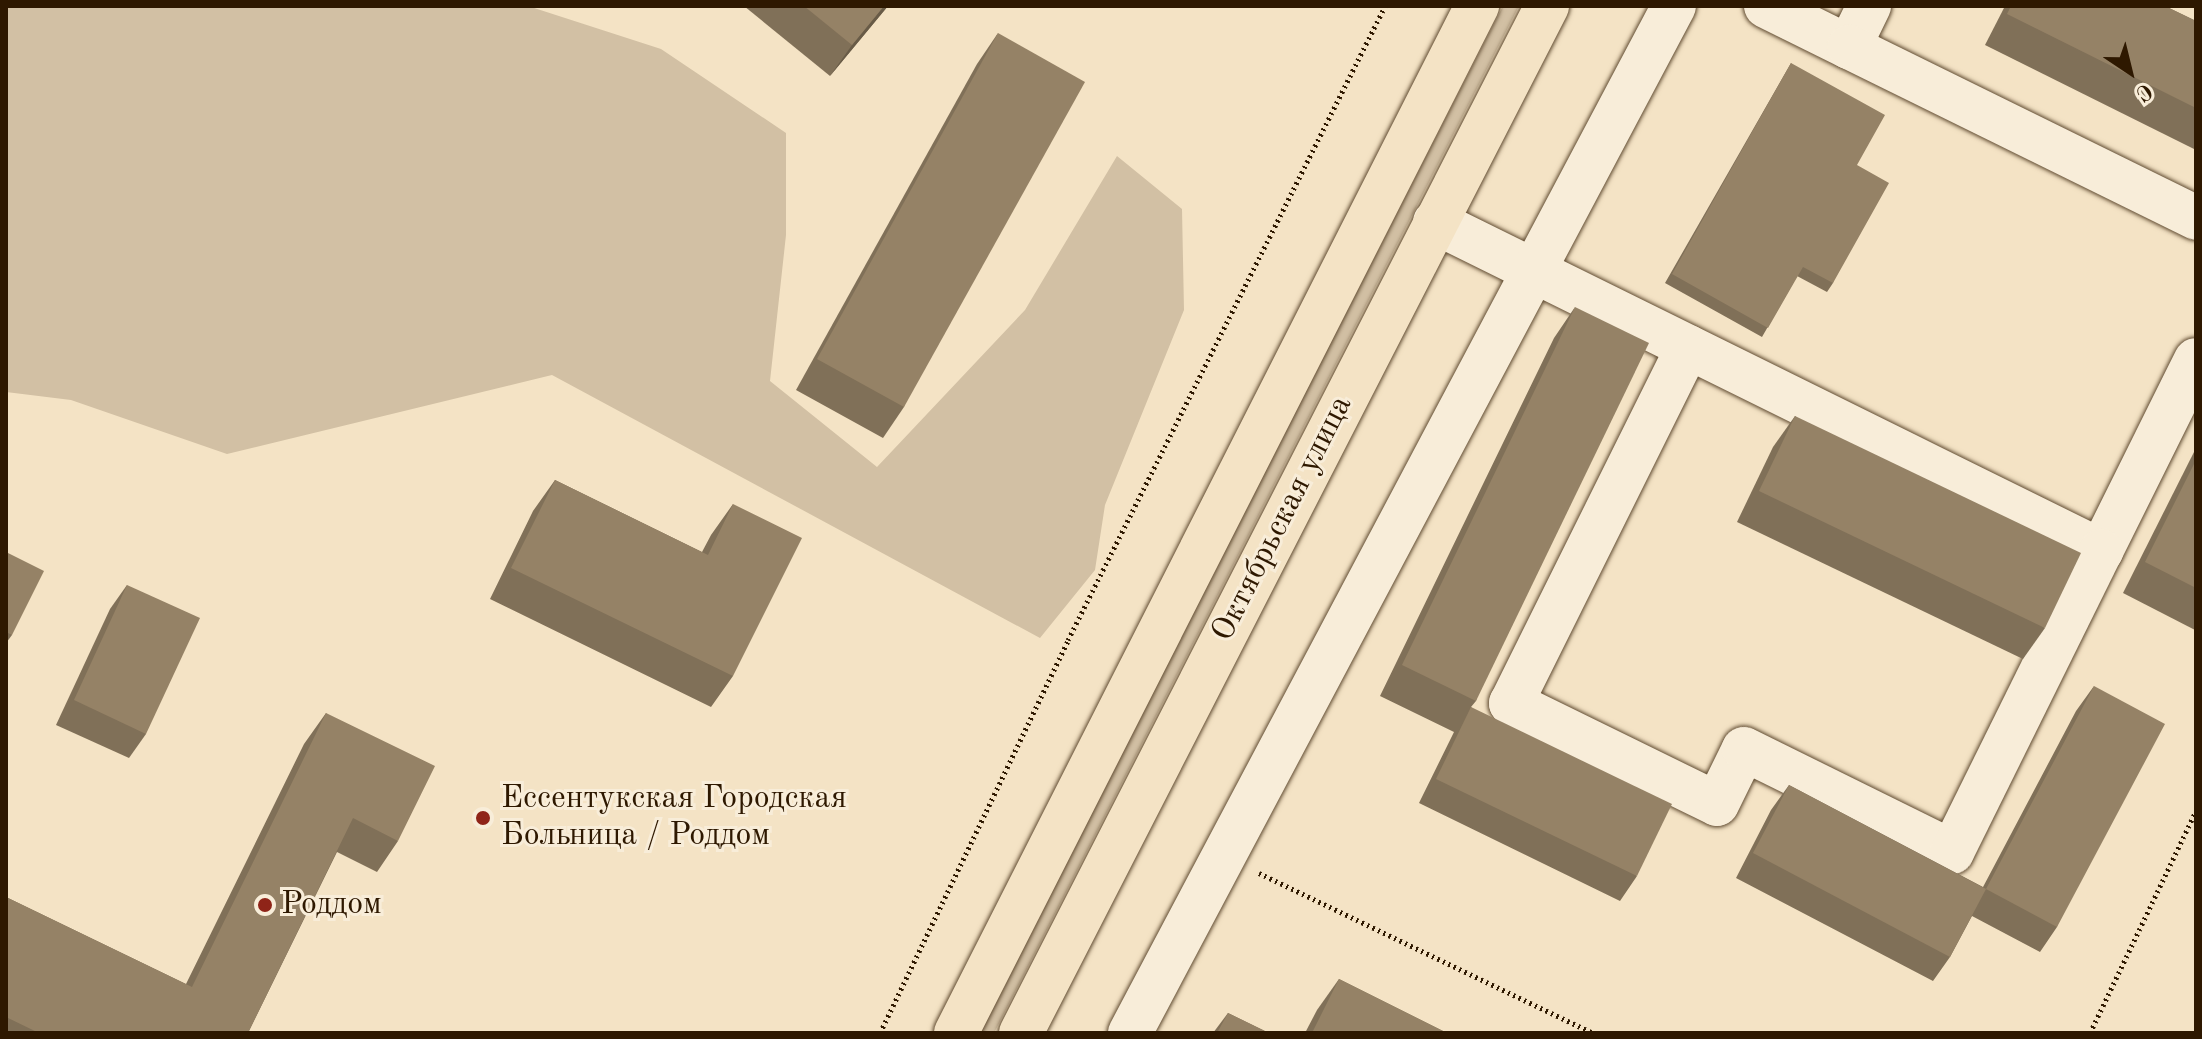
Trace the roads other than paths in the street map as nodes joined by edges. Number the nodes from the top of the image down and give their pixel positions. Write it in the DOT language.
graph roads {
  1 [pos="1477,6"];
  2 [pos="1547,6"];
  3 [pos="1674,6"];
  4 [pos="1766,6"];
  5 [pos="1869,6"];
  6 [pos="1849,47"];
  7 [pos="2196,218"];
  8 [pos="1435,222"];
  9 [pos="1532,270"];
  10 [pos="1688,347"];
  11 [pos="2196,360"];
  12 [pos="2101,551"];
  13 [pos="956,1033"];
  14 [pos="1021,1033"];
  15 [pos="1130,1033"];
  1 -- 13 [label="main road, Октябрьская улица"];
  2 -- 8 [label="main road, Октябрьская улица"];
  3 -- 9 [label="lane"];
  4 -- 6 [label="lane"];
  5 -- 6 [label="lane"];
  6 -- 7 [label="lane"];
  8 -- 9 [label="lane"];
  8 -- 14 [label="main road, Октябрьская улица"];
  9 -- 10 [label="lane"];
  9 -- 15 [label="lane"];
  10 -- 12 [label="lane"];
  10 -- 12 [label="lane"];
  11 -- 12 [label="lane"];
}
